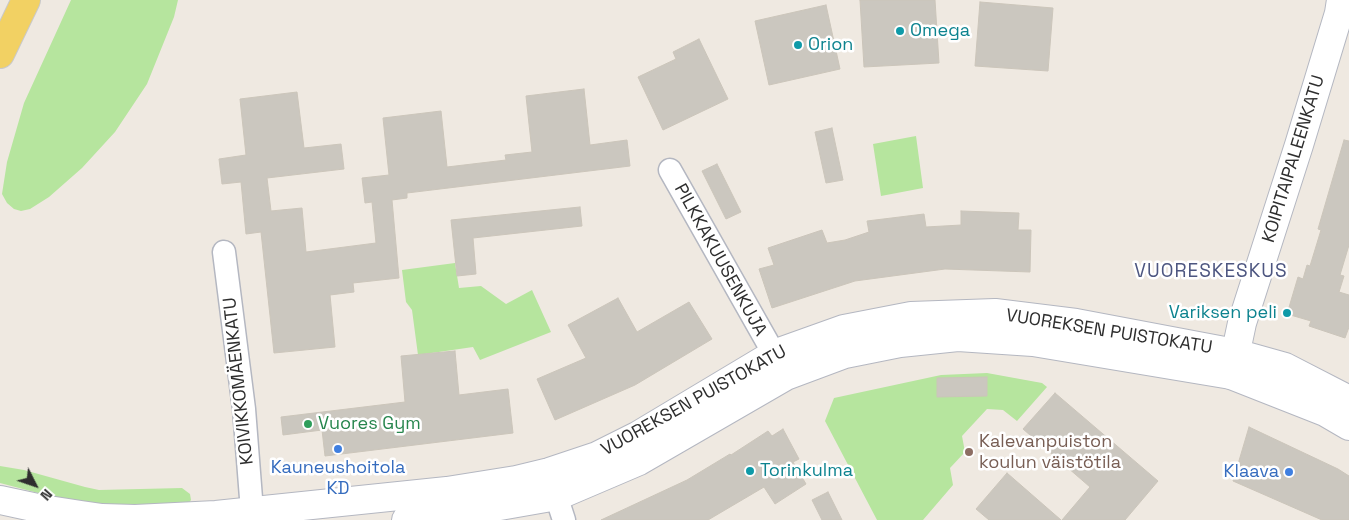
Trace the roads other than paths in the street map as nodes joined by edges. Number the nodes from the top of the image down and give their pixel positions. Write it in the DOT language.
graph roads {
  1 [pos="26,0"];
  2 [pos="1341,0"];
  3 [pos="0,54"];
  4 [pos="670,170"];
  5 [pos="224,252"];
  6 [pos="1233,364"];
  7 [pos="780,365"];
  8 [pos="1349,400"];
  9 [pos="1349,426"];
  10 [pos="556,496"];
  11 [pos="0,500"];
  12 [pos="253,515"];
  13 [pos="406,520"];
  1 -- 3 [label="main road"];
  2 -- 6 [label="main road, KOIPITAIPALEENKATU"];
  4 -- 7 [label="street, PILKKAKUUSENKUJA"];
  5 -- 12 [label="street, KOIVIKKOMÄENKATU"];
  6 -- 7 [label="main road, VUOREKSEN PUISTOKATU"];
  6 -- 8 [label="main road, VUOREKSEN PUISTOKATU"];
  6 -- 9 [label="main road, VUOREKSEN PUISTOKATU"];
  7 -- 10 [label="main road, VUOREKSEN PUISTOKATU"];
  10 -- 12 [label="main road, VUOREKSEN PUISTOKATU"];
  10 -- 13 [label="main road, VUOREKSEN PUISTOKATU"];
  11 -- 12 [label="main road, VUOREKSEN PUISTOKATU"];
}
